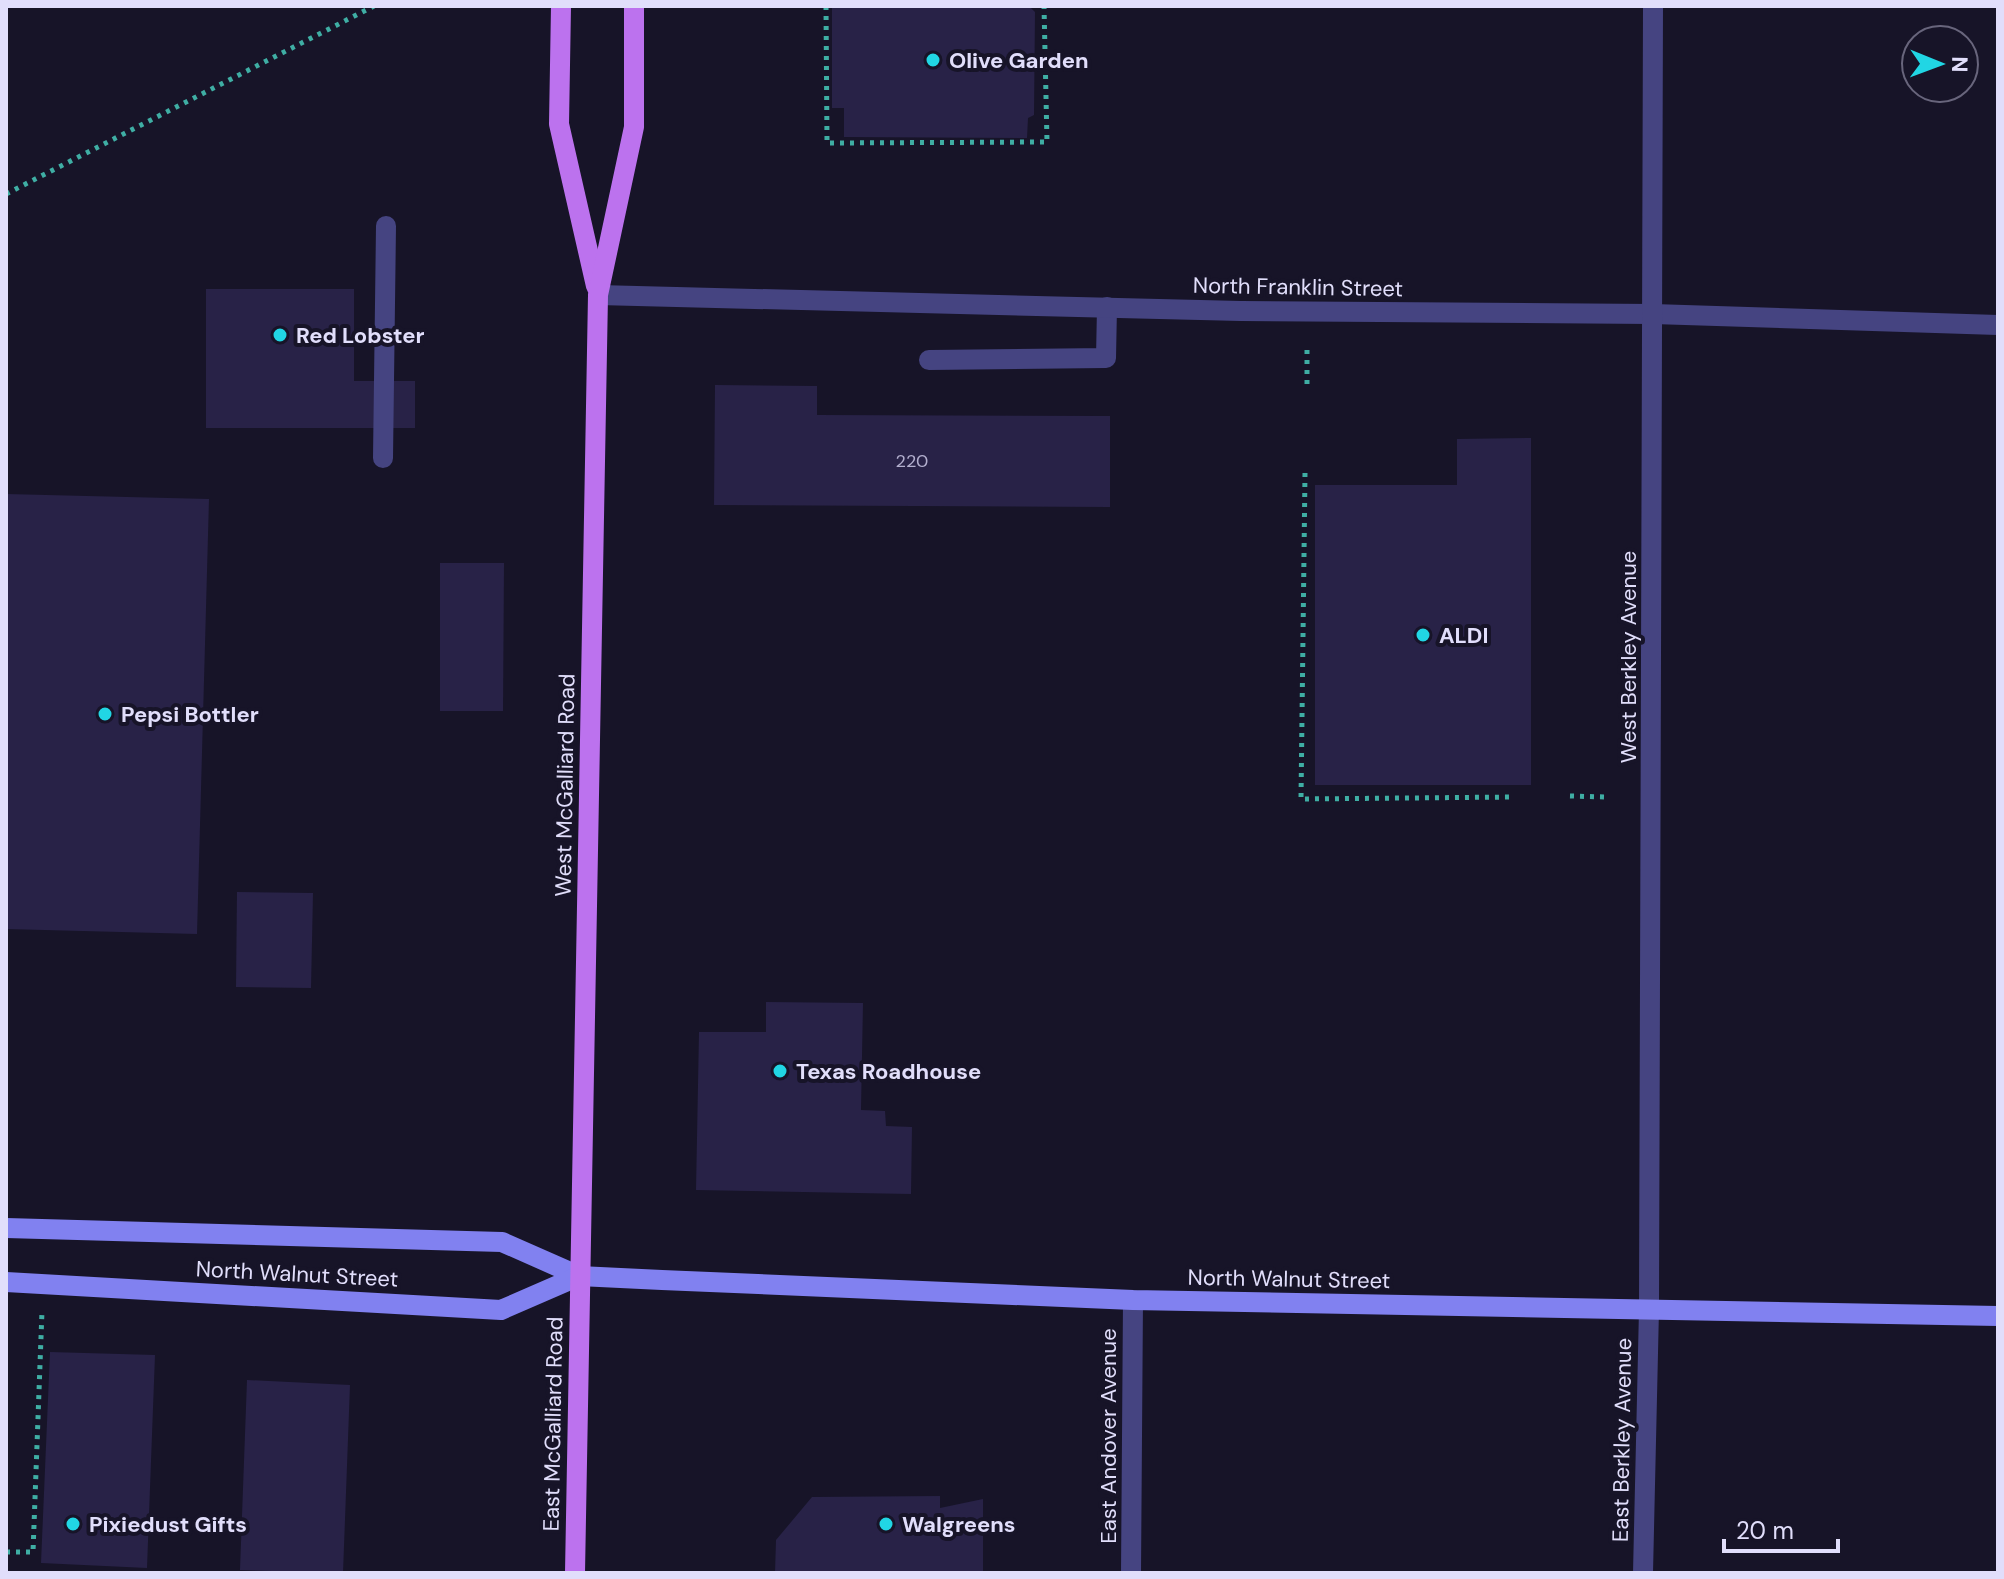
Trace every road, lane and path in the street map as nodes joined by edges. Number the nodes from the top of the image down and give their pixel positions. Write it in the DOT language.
graph roads {
  1 [pos="374,6"];
  2 [pos="561,6"];
  3 [pos="634,6"];
  4 [pos="826,6"];
  5 [pos="1044,6"];
  6 [pos="1653,6"];
  7 [pos="6,194"];
  8 [pos="386,226"];
  9 [pos="598,295"];
  10 [pos="1107,307"];
  11 [pos="1653,314"];
  12 [pos="1998,325"];
  13 [pos="1307,346"];
  14 [pos="929,360"];
  15 [pos="1307,384"];
  16 [pos="383,458"];
  17 [pos="1305,473"];
  18 [pos="1570,796"];
  19 [pos="1514,797"];
  20 [pos="1605,797"];
  21 [pos="6,1228"];
  22 [pos="579,1276"];
  23 [pos="6,1282"];
  24 [pos="1133,1300"];
  25 [pos="1649,1309"];
  26 [pos="42,1310"];
  27 [pos="1998,1316"];
  28 [pos="6,1552"];
  29 [pos="575,1573"];
  30 [pos="1131,1573"];
  31 [pos="1643,1573"];
  1 -- 7 [label="path"];
  2 -- 9 [label="main road, West McGalliard Road"];
  3 -- 9 [label="main road, West McGalliard Road"];
  4 -- 5 [label="path"];
  6 -- 11 [label="street, West Berkley Avenue"];
  8 -- 16 [label="street"];
  9 -- 10 [label="street, North Franklin Street"];
  9 -- 22 [label="main road, West McGalliard Road"];
  10 -- 11 [label="street, North Franklin Street"];
  10 -- 14 [label="street"];
  11 -- 12 [label="street, North Franklin Street"];
  11 -- 25 [label="street, West Berkley Avenue"];
  13 -- 15 [label="path"];
  17 -- 19 [label="path"];
  18 -- 20 [label="path"];
  21 -- 22 [label="main road, North Walnut Street"];
  22 -- 23 [label="main road, North Walnut Street"];
  22 -- 24 [label="main road, North Walnut Street"];
  22 -- 29 [label="main road, East McGalliard Road"];
  24 -- 25 [label="main road, North Walnut Street"];
  24 -- 30 [label="street, East Andover Avenue"];
  25 -- 27 [label="main road, North Walnut Street"];
  25 -- 31 [label="street, East Berkley Avenue"];
  26 -- 28 [label="path"];
}
